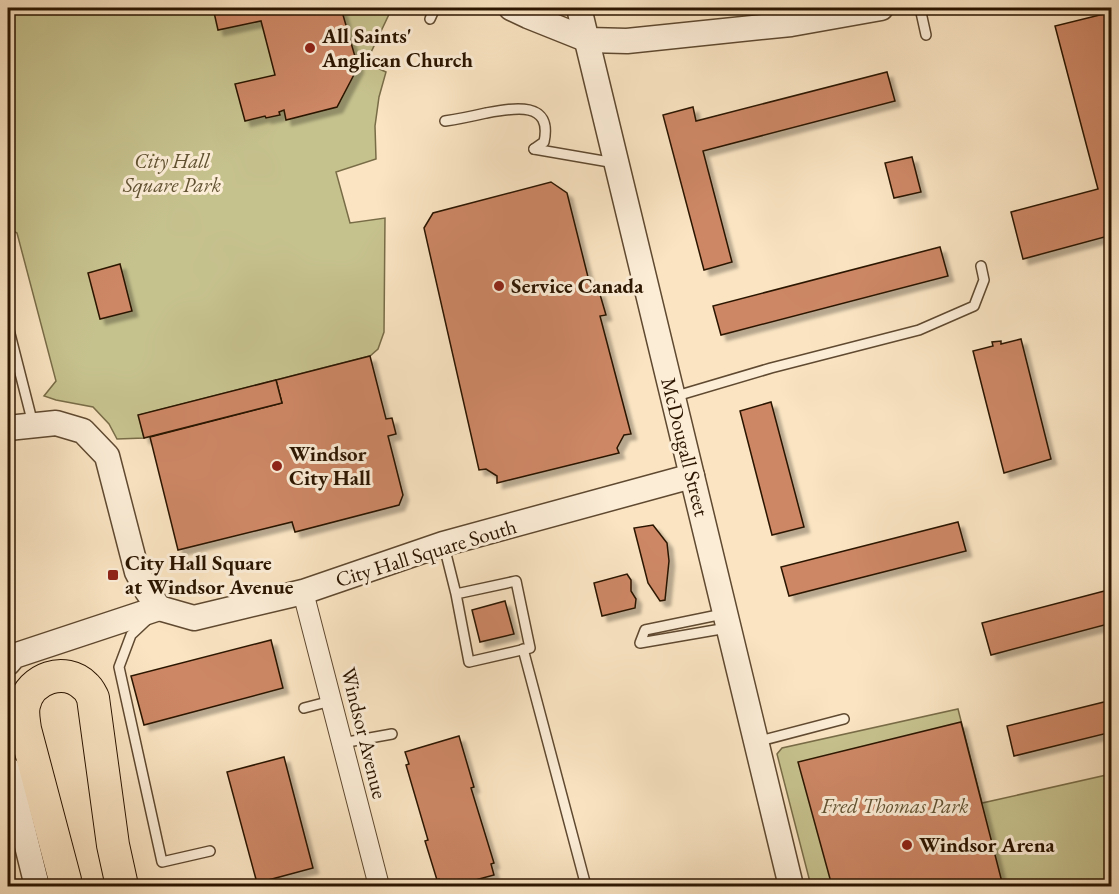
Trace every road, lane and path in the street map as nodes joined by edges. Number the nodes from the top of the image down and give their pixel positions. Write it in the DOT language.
graph roads {
  1 [pos="435,8"];
  2 [pos="511,8"];
  3 [pos="579,8"];
  4 [pos="881,8"];
  5 [pos="920,8"];
  6 [pos="430,19"];
  7 [pos="926,35"];
  8 [pos="588,40"];
  9 [pos="445,121"];
  10 [pos="616,164"];
  11 [pos="981,266"];
  12 [pos="8,326"];
  13 [pos="673,397"];
  14 [pos="33,424"];
  15 [pos="8,428"];
  16 [pos="692,476"];
  17 [pos="443,544"];
  18 [pos="303,591"];
  19 [pos="456,594"];
  20 [pos="159,609"];
  21 [pos="727,620"];
  22 [pos="523,649"];
  23 [pos="8,663"];
  24 [pos="331,701"];
  25 [pos="304,708"];
  26 [pos="844,719"];
  27 [pos="392,734"];
  28 [pos="756,742"];
  29 [pos="342,743"];
  30 [pos="8,769"];
  31 [pos="210,851"];
  32 [pos="37,886"];
  33 [pos="65,886"];
  34 [pos="122,886"];
  35 [pos="379,886"];
  36 [pos="586,886"];
  37 [pos="791,886"];
  1 -- 6 [label="lane"];
  2 -- 8 [label="street"];
  3 -- 8 [label="street, McDougall Street"];
  4 -- 8 [label="street"];
  5 -- 7 [label="lane"];
  8 -- 10 [label="street, McDougall Street"];
  9 -- 10 [label="lane"];
  10 -- 13 [label="street, McDougall Street"];
  11 -- 13 [label="lane"];
  12 -- 14 [label="lane"];
  13 -- 16 [label="street, McDougall Street"];
  14 -- 15 [label="street"];
  14 -- 20 [label="street"];
  16 -- 17 [label="street, City Hall Square South"];
  16 -- 21 [label="street, McDougall Street"];
  17 -- 18 [label="street, City Hall Square South"];
  17 -- 19 [label="lane"];
  18 -- 20 [label="street, City Hall Square South"];
  18 -- 24 [label="street, Windsor Avenue"];
  19 -- 22 [label="lane"];
  19 -- 22 [label="lane"];
  20 -- 23 [label="street"];
  20 -- 31 [label="lane"];
  21 -- 21 [label="lane"];
  21 -- 28 [label="street, McDougall Street"];
  22 -- 36 [label="lane"];
  24 -- 25 [label="lane"];
  24 -- 29 [label="street, Windsor Avenue"];
  26 -- 28 [label="lane"];
  27 -- 29 [label="lane"];
  28 -- 37 [label="street, McDougall Street"];
  29 -- 35 [label="street, Windsor Avenue"];
  30 -- 32 [label="street"];
  33 -- 34 [label="main road"];
}
